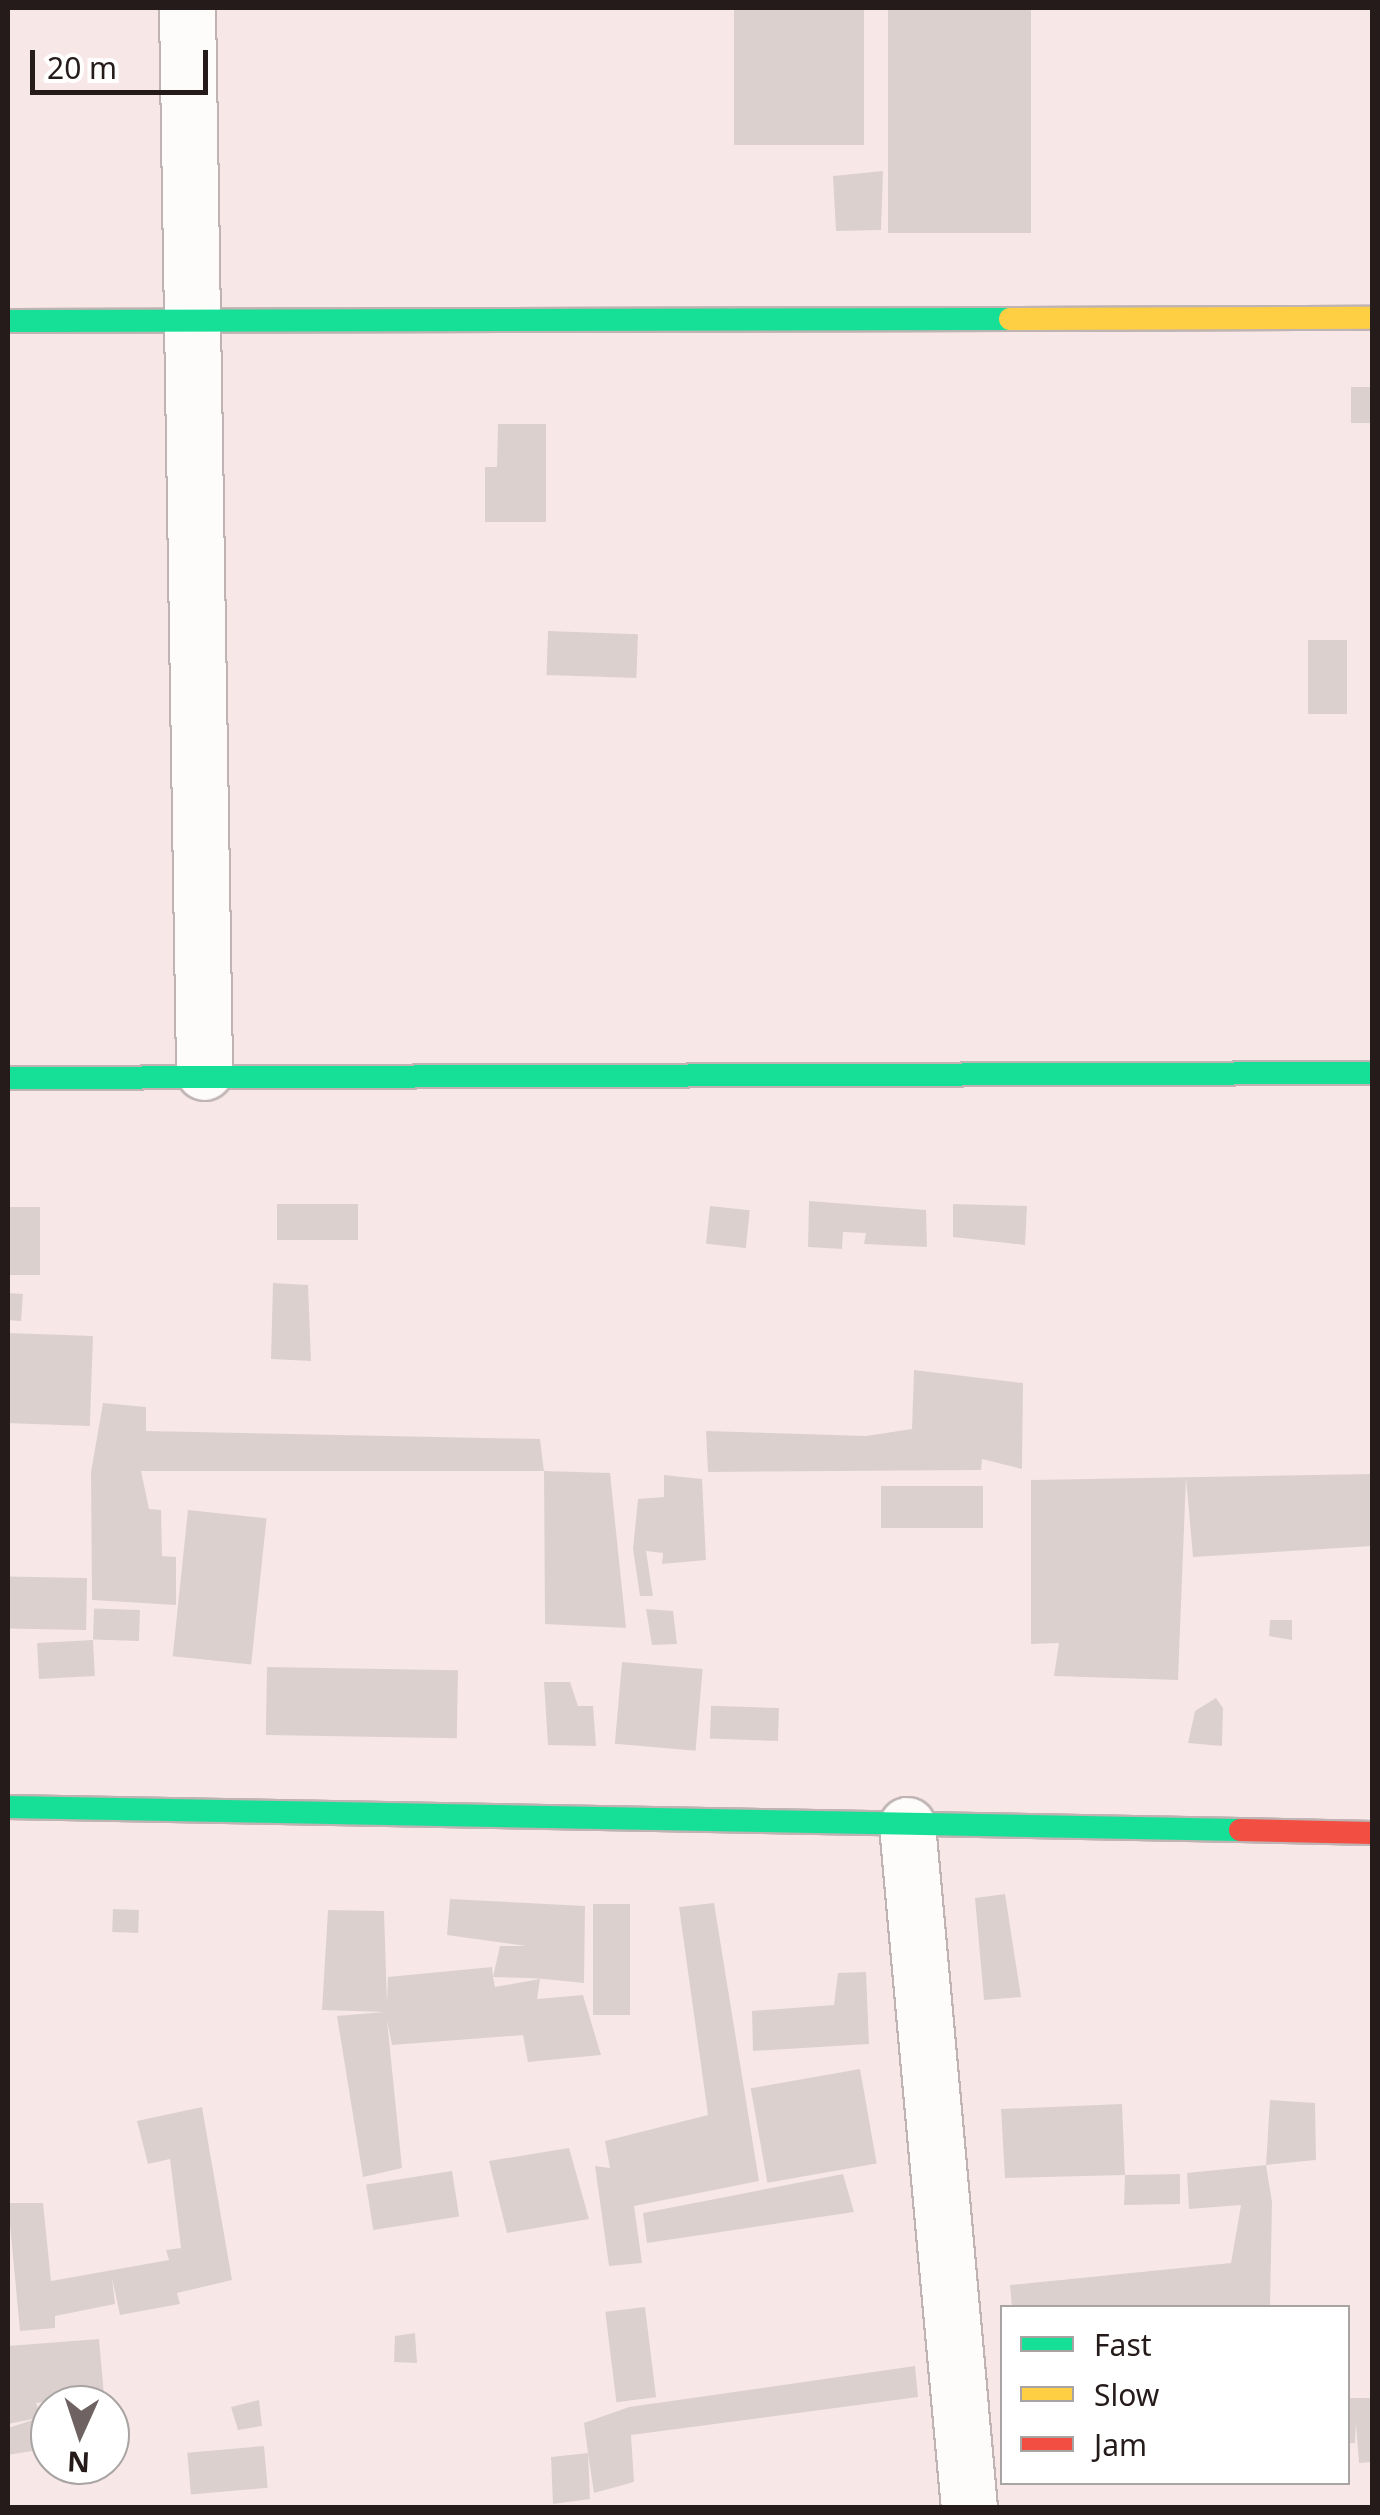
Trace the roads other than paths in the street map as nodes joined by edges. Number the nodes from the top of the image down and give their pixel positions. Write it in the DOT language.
graph roads {
  1 [pos="187,8"];
  2 [pos="1372,318"];
  3 [pos="192,319"];
  4 [pos="8,321"];
  5 [pos="204,1072"];
  6 [pos="1372,1073"];
  7 [pos="8,1078"];
  8 [pos="8,1807"];
  9 [pos="907,1825"];
  10 [pos="1372,1833"];
  11 [pos="969,2508"];
  1 -- 3 [label="street"];
  2 -- 3 [label="street"];
  3 -- 4 [label="street"];
  3 -- 5 [label="street"];
  5 -- 6 [label="street"];
  5 -- 7 [label="street"];
  8 -- 9 [label="street"];
  9 -- 10 [label="street"];
  9 -- 11 [label="street"];
}
